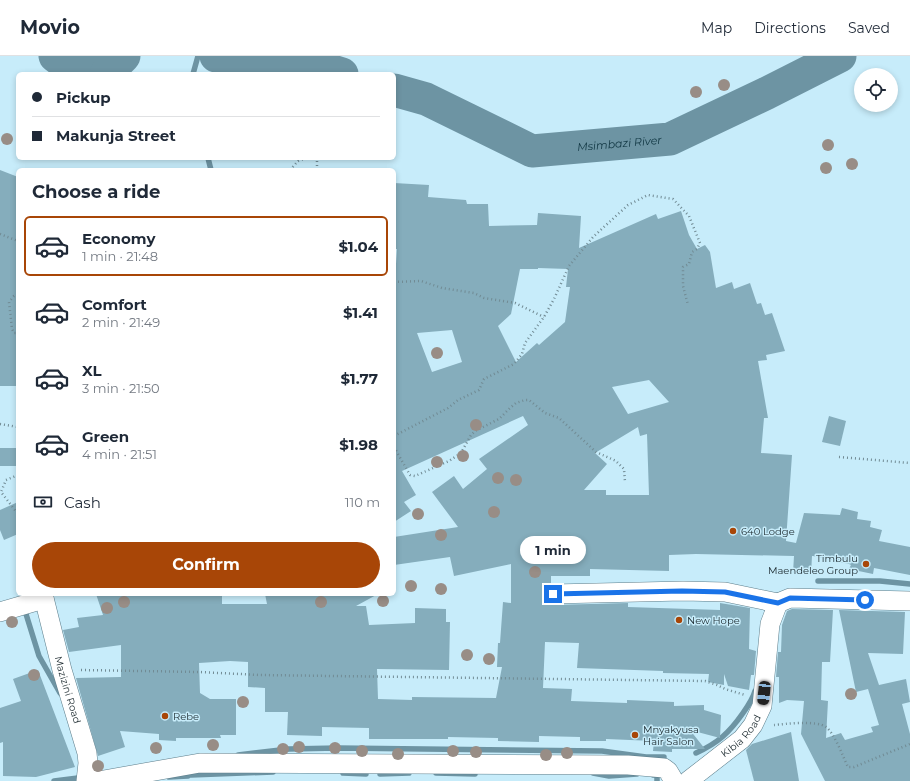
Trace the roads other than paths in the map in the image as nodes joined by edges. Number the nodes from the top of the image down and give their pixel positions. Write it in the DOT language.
graph roads {
  1 [pos="553,594"];
  2 [pos="43,597"];
  3 [pos="910,601"];
  4 [pos="778,603"];
  5 [pos="0,612"];
  6 [pos="86,781"];
  7 [pos="98,781"];
  8 [pos="674,781"];
  9 [pos="688,781"];
  1 -- 4 [label="street"];
  2 -- 5 [label="street"];
  2 -- 6 [label="street, Mazizini Road"];
  3 -- 4 [label="street"];
  4 -- 9 [label="street, Kibia Road"];
  7 -- 8 [label="street"];
}
